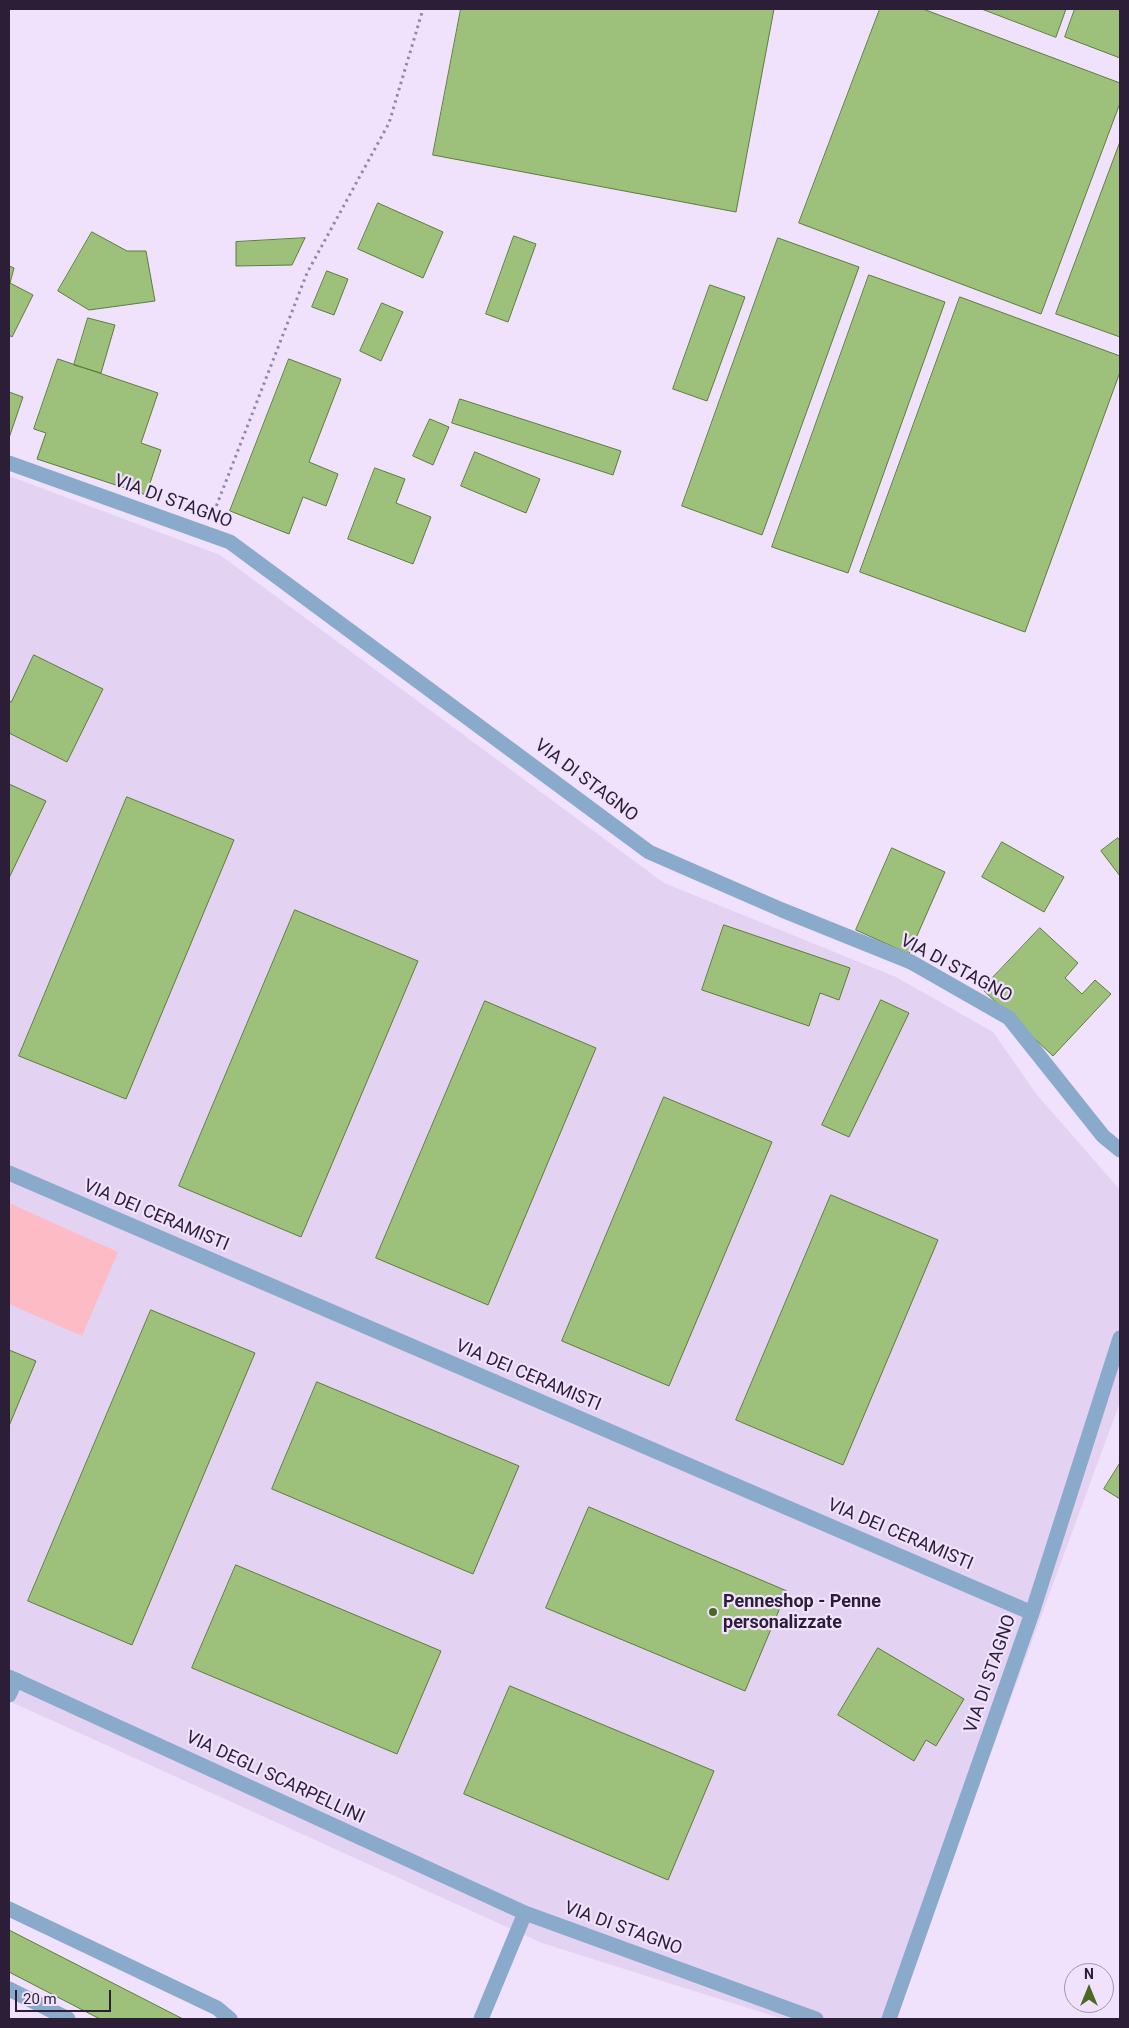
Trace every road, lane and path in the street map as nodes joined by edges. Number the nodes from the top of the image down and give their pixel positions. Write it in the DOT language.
graph roads {
  1 [pos="423,9"];
  2 [pos="9,463"];
  3 [pos="206,533"];
  4 [pos="1120,1150"];
  5 [pos="9,1173"];
  6 [pos="1120,1338"];
  7 [pos="1032,1613"];
  8 [pos="12,1679"];
  9 [pos="9,1695"];
  10 [pos="9,1909"];
  11 [pos="525,1913"];
  12 [pos="9,1990"];
  13 [pos="68,2019"];
  14 [pos="230,2019"];
  15 [pos="481,2019"];
  16 [pos="816,2019"];
  17 [pos="889,2019"];
  1 -- 3 [label="path"];
  2 -- 3 [label="street, VIA DI STAGNO"];
  3 -- 4 [label="street, VIA DI STAGNO"];
  5 -- 7 [label="street, VIA DEI CERAMISTI"];
  6 -- 7 [label="street, VIA DI STAGNO"];
  7 -- 17 [label="street, VIA DI STAGNO"];
  8 -- 9 [label="street"];
  8 -- 11 [label="street, VIA DEGLI SCARPELLINI"];
  10 -- 14 [label="street"];
  11 -- 15 [label="street"];
  11 -- 16 [label="street, VIA DI STAGNO"];
  12 -- 13 [label="street"];
}
